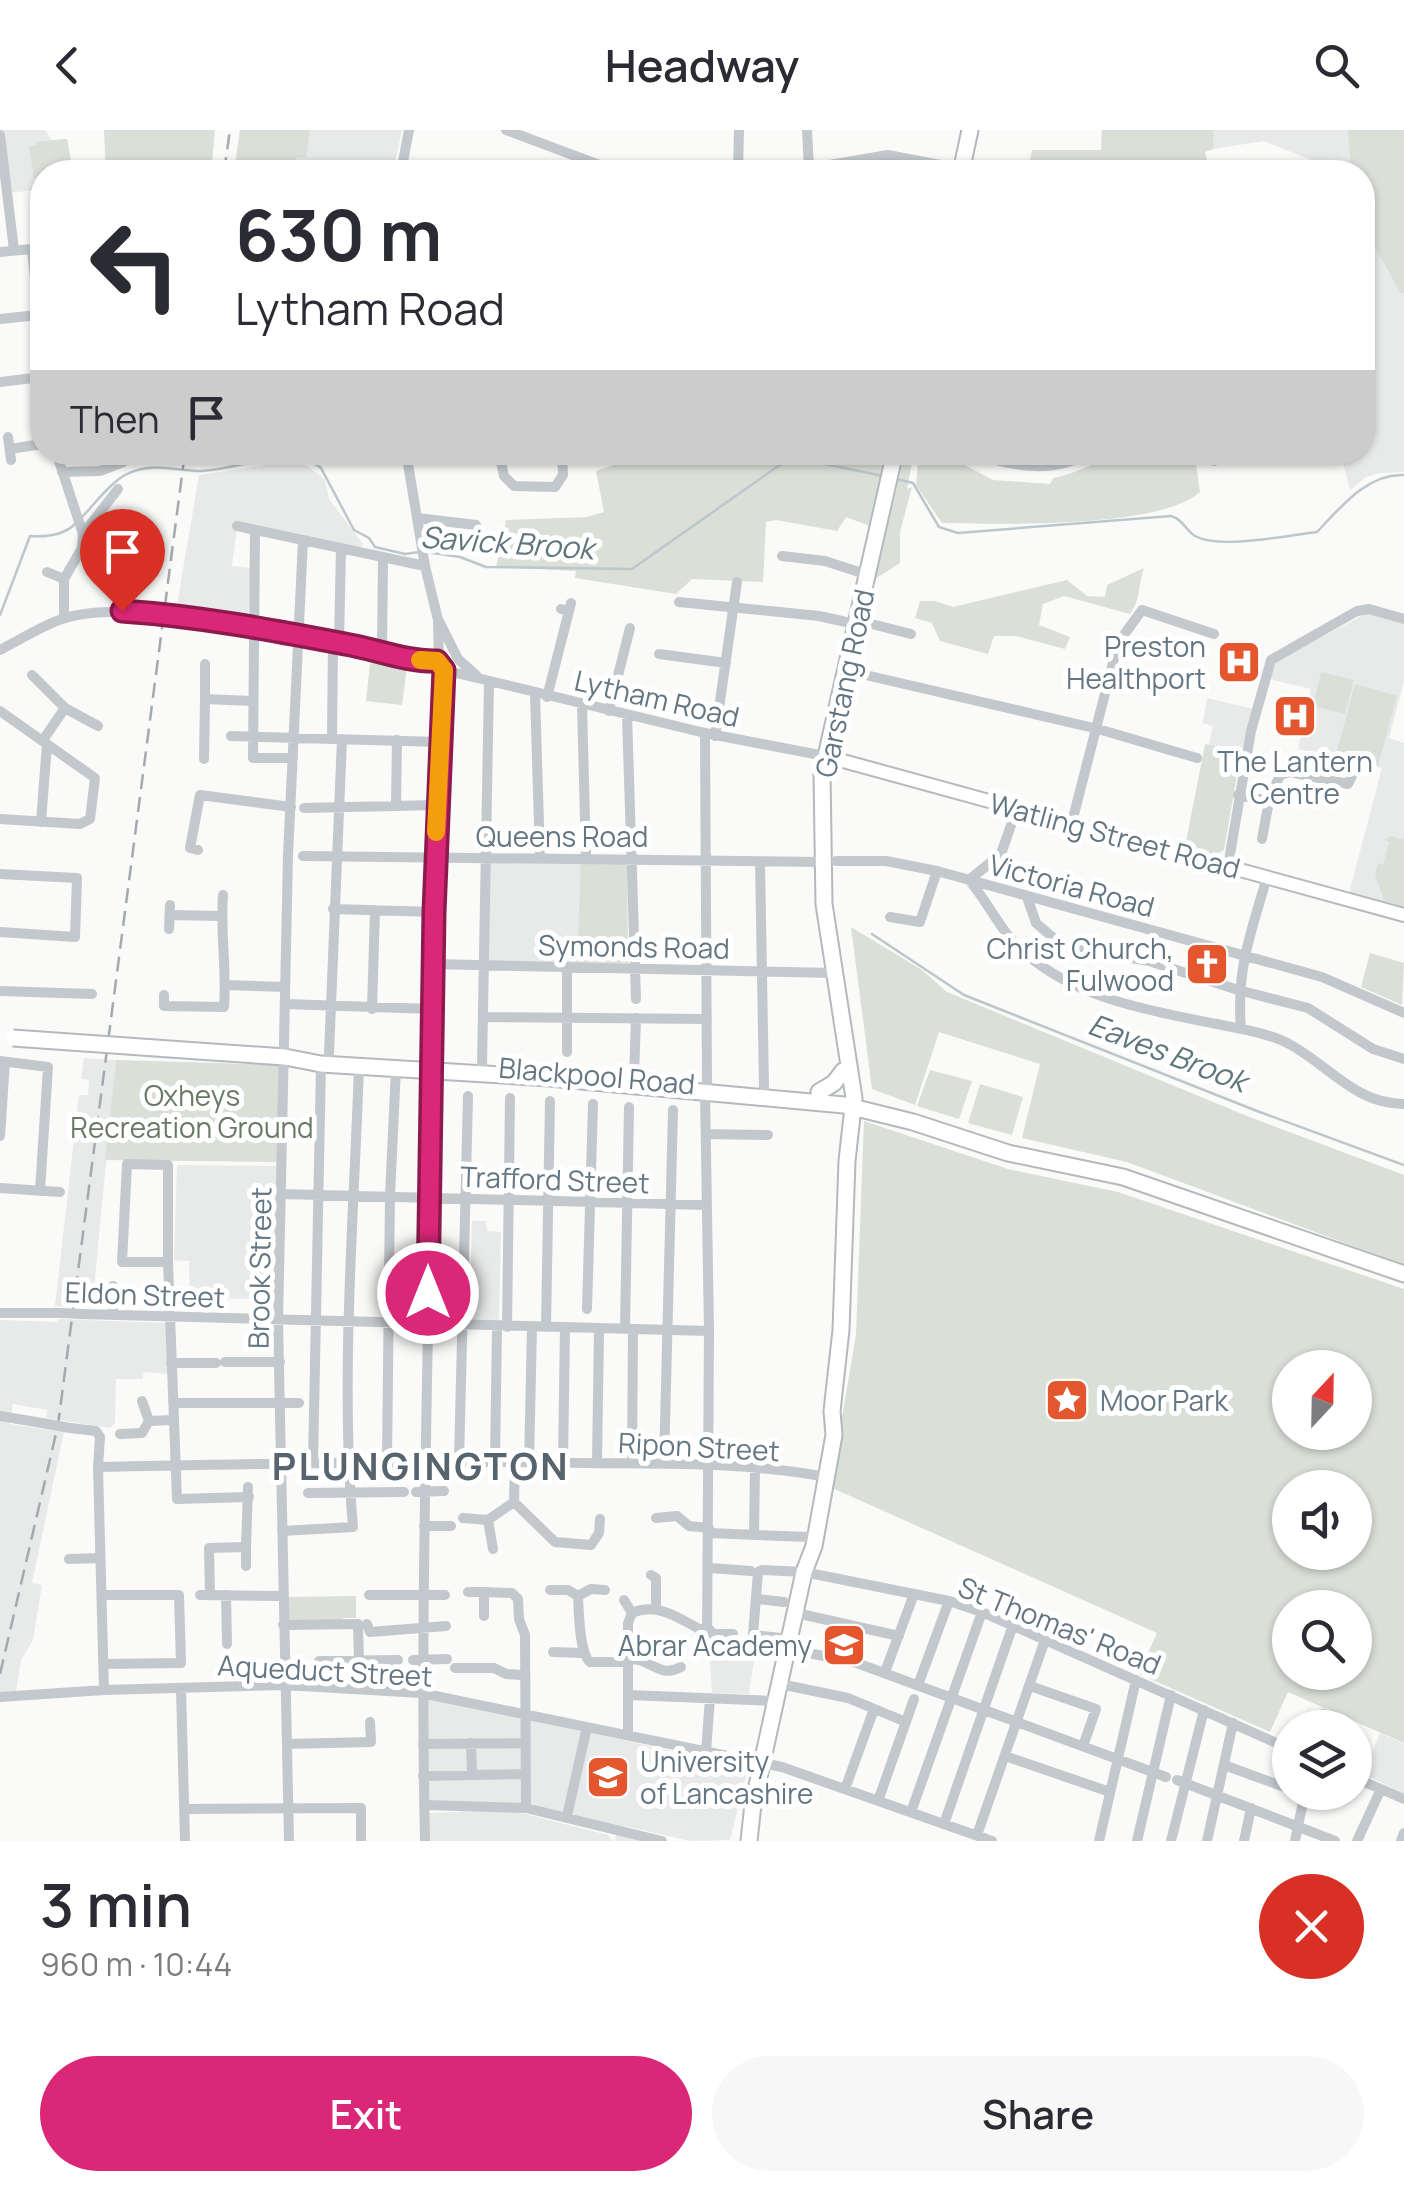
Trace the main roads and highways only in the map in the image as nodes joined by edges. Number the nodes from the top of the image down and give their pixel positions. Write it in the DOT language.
graph roads {
  1 [pos="970,130"];
  2 [pos="963,160"];
  3 [pos="892,465"];
  4 [pos="825,756"];
  5 [pos="1404,915"];
  6 [pos="6,1037"];
  7 [pos="325,1059"];
  8 [pos="431,1065"];
  9 [pos="845,1066"];
  10 [pos="706,1088"];
  11 [pos="819,1092"];
  12 [pos="848,1101"];
  13 [pos="876,1114"];
  14 [pos="904,1120"];
  15 [pos="852,1128"];
  16 [pos="848,1157"];
  17 [pos="1404,1274"];
  18 [pos="746,1836"];
  1 -- 2 [label="highway"];
  3 -- 4 [label="highway, Garstang Road"];
  4 -- 5 [label="main road, Watling Street Road"];
  4 -- 9 [label="highway, Garstang Road"];
  6 -- 7 [label="highway, Blackpool Road, bridge"];
  7 -- 8 [label="highway, Blackpool Road"];
  7 -- 8 [label="highway, Blackpool Road"];
  8 -- 10 [label="highway, Blackpool Road"];
  8 -- 10 [label="highway, Blackpool Road"];
  9 -- 11 [label="highway"];
  9 -- 12 [label="highway, Garstang Road"];
  10 -- 11 [label="highway, Blackpool Road"];
  10 -- 12 [label="highway, Blackpool Road"];
  11 -- 12 [label="highway, Blackpool Road"];
  12 -- 13 [label="highway, Blackpool Road"];
  12 -- 14 [label="highway, Blackpool Road"];
  12 -- 15 [label="highway, Garstang Road"];
  12 -- 16 [label="highway, Garstang Road"];
  13 -- 14 [label="highway, Blackpool Road"];
  13 -- 15 [label="highway"];
  14 -- 17 [label="highway, Blackpool Road"];
  15 -- 16 [label="highway, Garstang Road"];
  16 -- 18 [label="highway, Garstang Road"];
}
